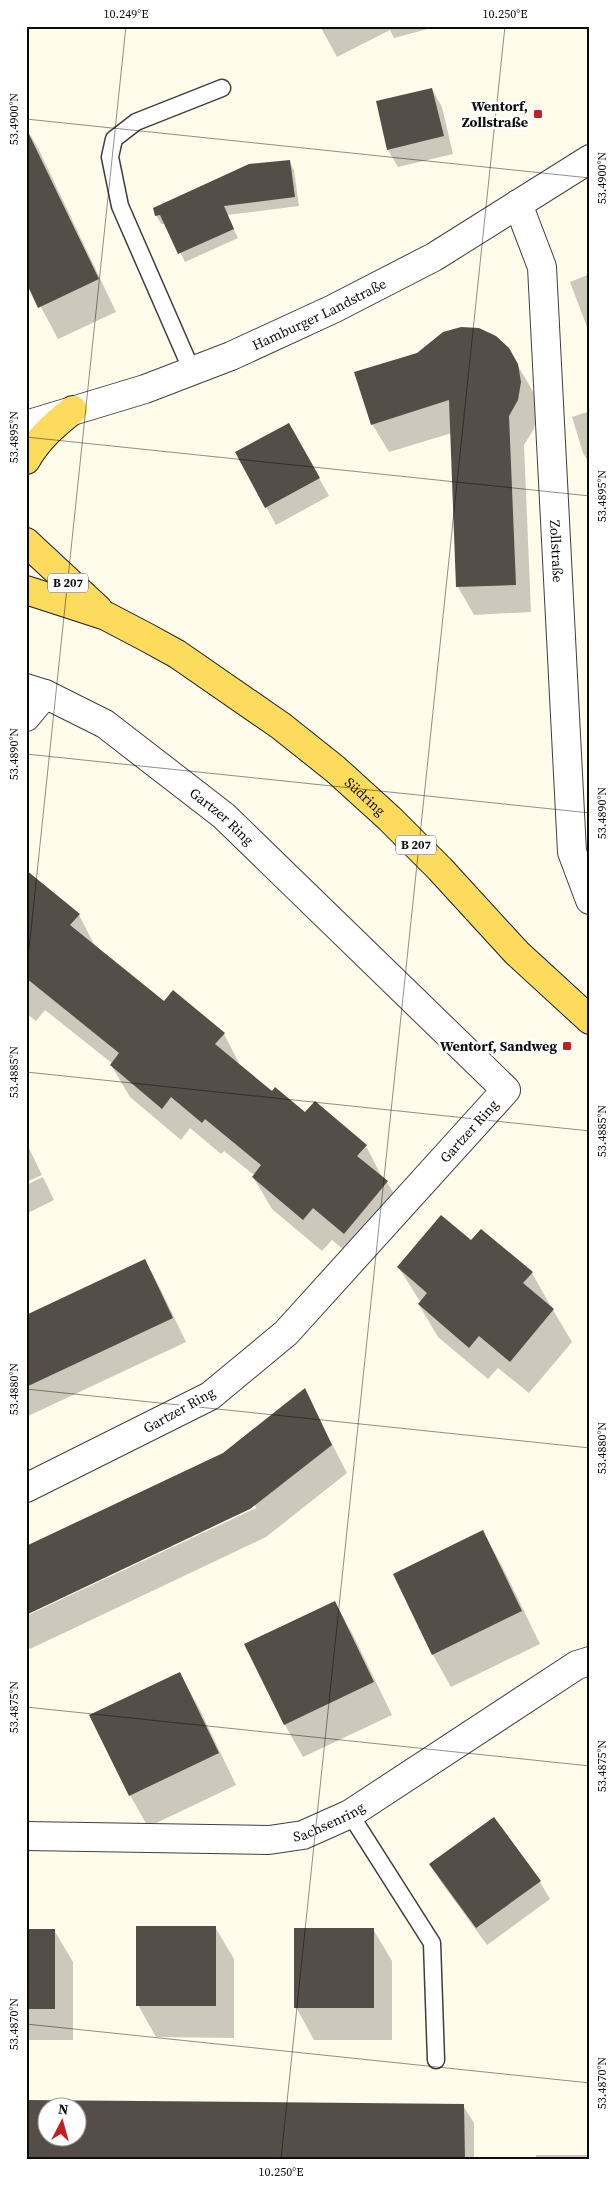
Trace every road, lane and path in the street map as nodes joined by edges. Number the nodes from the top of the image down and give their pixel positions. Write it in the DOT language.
graph roads {
  1 [pos="222,88"];
  2 [pos="590,159"];
  3 [pos="518,204"];
  4 [pos="192,371"];
  5 [pos="73,410"];
  6 [pos="26,425"];
  7 [pos="26,460"];
  8 [pos="28,542"];
  9 [pos="26,590"];
  10 [pos="106,616"];
  11 [pos="36,691"];
  12 [pos="26,717"];
  13 [pos="590,900"];
  14 [pos="590,1020"];
  15 [pos="26,1488"];
  16 [pos="590,1662"];
  17 [pos="350,1814"];
  18 [pos="26,1836"];
  19 [pos="436,2060"];
  1 -- 4 [label="lane"];
  2 -- 3 [label="street, Hamburger Landstraße"];
  3 -- 4 [label="street, Hamburger Landstraße"];
  3 -- 13 [label="street, Zollstraße"];
  4 -- 5 [label="street, Hamburger Landstraße"];
  5 -- 6 [label="street, Hamburger Landstraße"];
  5 -- 7 [label="main road"];
  8 -- 10 [label="main road, Südring / B 207"];
  9 -- 10 [label="main road, Südring / B 207"];
  10 -- 14 [label="main road, Südring / B 207"];
  11 -- 12 [label="street, Gartzer Ring"];
  11 -- 15 [label="street, Gartzer Ring"];
  16 -- 17 [label="street, Sachsenring"];
  17 -- 18 [label="street, Sachsenring"];
  17 -- 19 [label="lane"];
}
